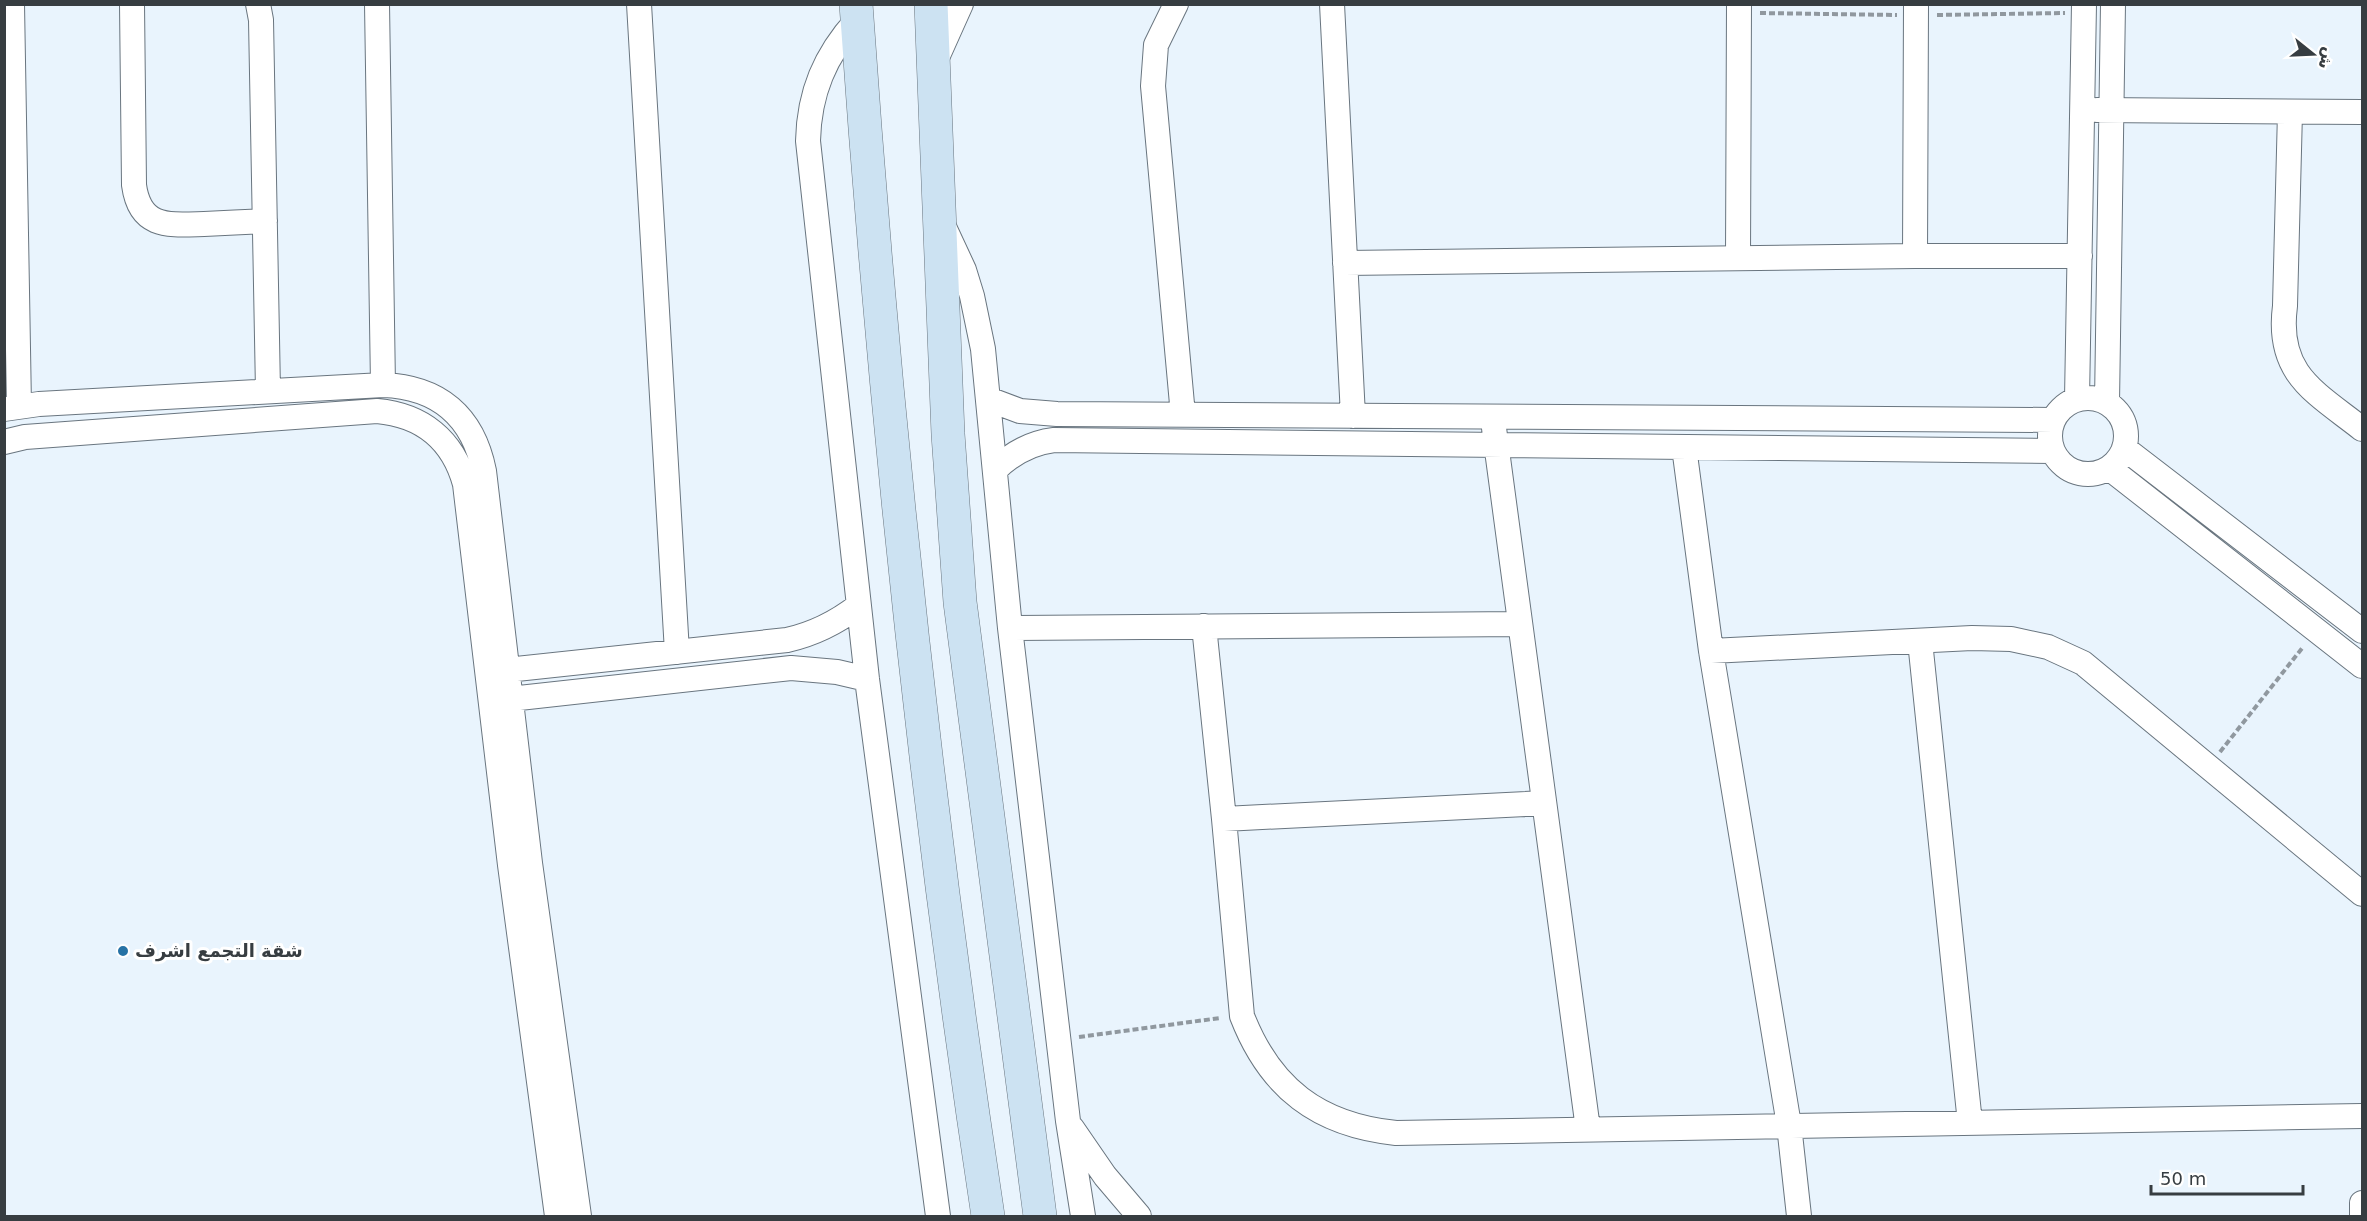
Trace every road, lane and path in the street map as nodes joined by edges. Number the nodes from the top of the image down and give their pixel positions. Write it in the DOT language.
graph roads {
  1 [pos="12,4"];
  2 [pos="132,4"];
  3 [pos="258,4"];
  4 [pos="377,4"];
  5 [pos="639,4"];
  6 [pos="931,4"];
  7 [pos="961,4"];
  8 [pos="1176,4"];
  9 [pos="1332,4"];
  10 [pos="1739,4"];
  11 [pos="1916,4"];
  12 [pos="2084,4"];
  13 [pos="2113,4"];
  14 [pos="857,12"];
  15 [pos="934,64"];
  16 [pos="2082,110"];
  17 [pos="2112,110"];
  18 [pos="2290,112"];
  19 [pos="2362,112"];
  20 [pos="265,221"];
  21 [pos="940,221"];
  22 [pos="1915,256"];
  23 [pos="2080,256"];
  24 [pos="1738,258"];
  25 [pos="1345,263"];
  26 [pos="383,385"];
  27 [pos="268,391"];
  28 [pos="988,399"];
  29 [pos="2077,399"];
  30 [pos="2107,403"];
  31 [pos="12,407"];
  32 [pos="1184,415"];
  33 [pos="1353,416"];
  34 [pos="1492,417"];
  35 [pos="2053,420"];
  36 [pos="2362,429"];
  37 [pos="4,442"];
  38 [pos="1496,445"];
  39 [pos="1684,447"];
  40 [pos="2124,448"];
  41 [pos="2052,451"];
  42 [pos="2109,468"];
  43 [pos="995,470"];
  44 [pos="858,606"];
  45 [pos="1520,624"];
  46 [pos="1204,626"];
  47 [pos="1010,628"];
  48 [pos="2317,630"];
  49 [pos="2362,631"];
  50 [pos="801,637"];
  51 [pos="1920,641"];
  52 [pos="723,648"];
  53 [pos="1711,651"];
  54 [pos="677,652"];
  55 [pos="499,664"];
  56 [pos="2362,666"];
  57 [pos="806,668"];
  58 [pos="727,675"];
  59 [pos="867,680"];
  60 [pos="510,699"];
  61 [pos="2208,766"];
  62 [pos="1544,803"];
  63 [pos="1224,819"];
  64 [pos="2362,894"];
  65 [pos="1242,1016"];
  66 [pos="1058,1040"];
  67 [pos="2362,1116"];
  68 [pos="1068,1121"];
  69 [pos="1970,1123"];
  70 [pos="1789,1125"];
  71 [pos="1588,1129"];
  72 [pos="2362,1203"];
  73 [pos="557,1216"];
  74 [pos="579,1216"];
  75 [pos="938,1216"];
  76 [pos="988,1216"];
  77 [pos="1040,1216"];
  78 [pos="1083,1216"];
  79 [pos="1139,1216"];
  80 [pos="1799,1216"];
  81 [pos="2362,1216"];
  1 -- 31 [label="street"];
  2 -- 20 [label="street"];
  3 -- 20 [label="street"];
  4 -- 26 [label="street"];
  5 -- 54 [label="street"];
  6 -- 15 [label="street"];
  7 -- 15 [label="street"];
  8 -- 32 [label="street"];
  9 -- 25 [label="street"];
  10 -- 24 [label="street"];
  11 -- 22 [label="street"];
  12 -- 16 [label="street"];
  13 -- 17 [label="street"];
  14 -- 44 [label="street"];
  14 -- 76 [label="street"];
  15 -- 21 [label="street"];
  16 -- 17 [label="street"];
  16 -- 23 [label="street"];
  17 -- 18 [label="street"];
  17 -- 30 [label="street"];
  18 -- 19 [label="street"];
  18 -- 36 [label="street"];
  20 -- 27 [label="street"];
  21 -- 28 [label="street"];
  21 -- 77 [label="street"];
  22 -- 23 [label="street"];
  22 -- 24 [label="street"];
  23 -- 29 [label="street"];
  24 -- 25 [label="street"];
  25 -- 33 [label="street"];
  26 -- 27 [label="street"];
  26 -- 55 [label="street"];
  27 -- 31 [label="street"];
  28 -- 32 [label="street"];
  28 -- 43 [label="street"];
  29 -- 30 [label="street"];
  29 -- 35 [label="street"];
  30 -- 40 [label="street"];
  32 -- 33 [label="street"];
  33 -- 34 [label="street"];
  34 -- 35 [label="street"];
  34 -- 38 [label="street"];
  35 -- 41 [label="street"];
  37 -- 55 [label="street"];
  38 -- 39 [label="street"];
  38 -- 43 [label="street"];
  38 -- 45 [label="street"];
  39 -- 41 [label="street"];
  39 -- 53 [label="street"];
  40 -- 42 [label="street"];
  40 -- 49 [label="street"];
  41 -- 42 [label="street"];
  42 -- 48 [label="street"];
  43 -- 47 [label="street"];
  44 -- 50 [label="street"];
  44 -- 59 [label="street"];
  45 -- 46 [label="street"];
  45 -- 62 [label="street"];
  46 -- 47 [label="street"];
  46 -- 63 [label="street"];
  47 -- 66 [label="street"];
  48 -- 56 [label="street"];
  48 -- 61 [label="path"];
  50 -- 52 [label="street"];
  50 -- 57 [label="street"];
  51 -- 53 [label="street"];
  51 -- 61 [label="street"];
  51 -- 69 [label="street"];
  52 -- 54 [label="street"];
  52 -- 58 [label="street"];
  53 -- 70 [label="street"];
  54 -- 55 [label="street"];
  55 -- 60 [label="street"];
  55 -- 73 [label="street"];
  57 -- 58 [label="street"];
  57 -- 59 [label="street"];
  58 -- 60 [label="street"];
  59 -- 75 [label="street"];
  60 -- 74 [label="street"];
  61 -- 64 [label="street"];
  62 -- 63 [label="street"];
  62 -- 71 [label="street"];
  63 -- 65 [label="street"];
  65 -- 66 [label="path"];
  65 -- 71 [label="street"];
  66 -- 68 [label="street"];
  67 -- 69 [label="street"];
  68 -- 78 [label="street"];
  68 -- 79 [label="street"];
  69 -- 70 [label="street"];
  70 -- 71 [label="street"];
  70 -- 80 [label="street"];
  72 -- 81 [label="street"];
}
